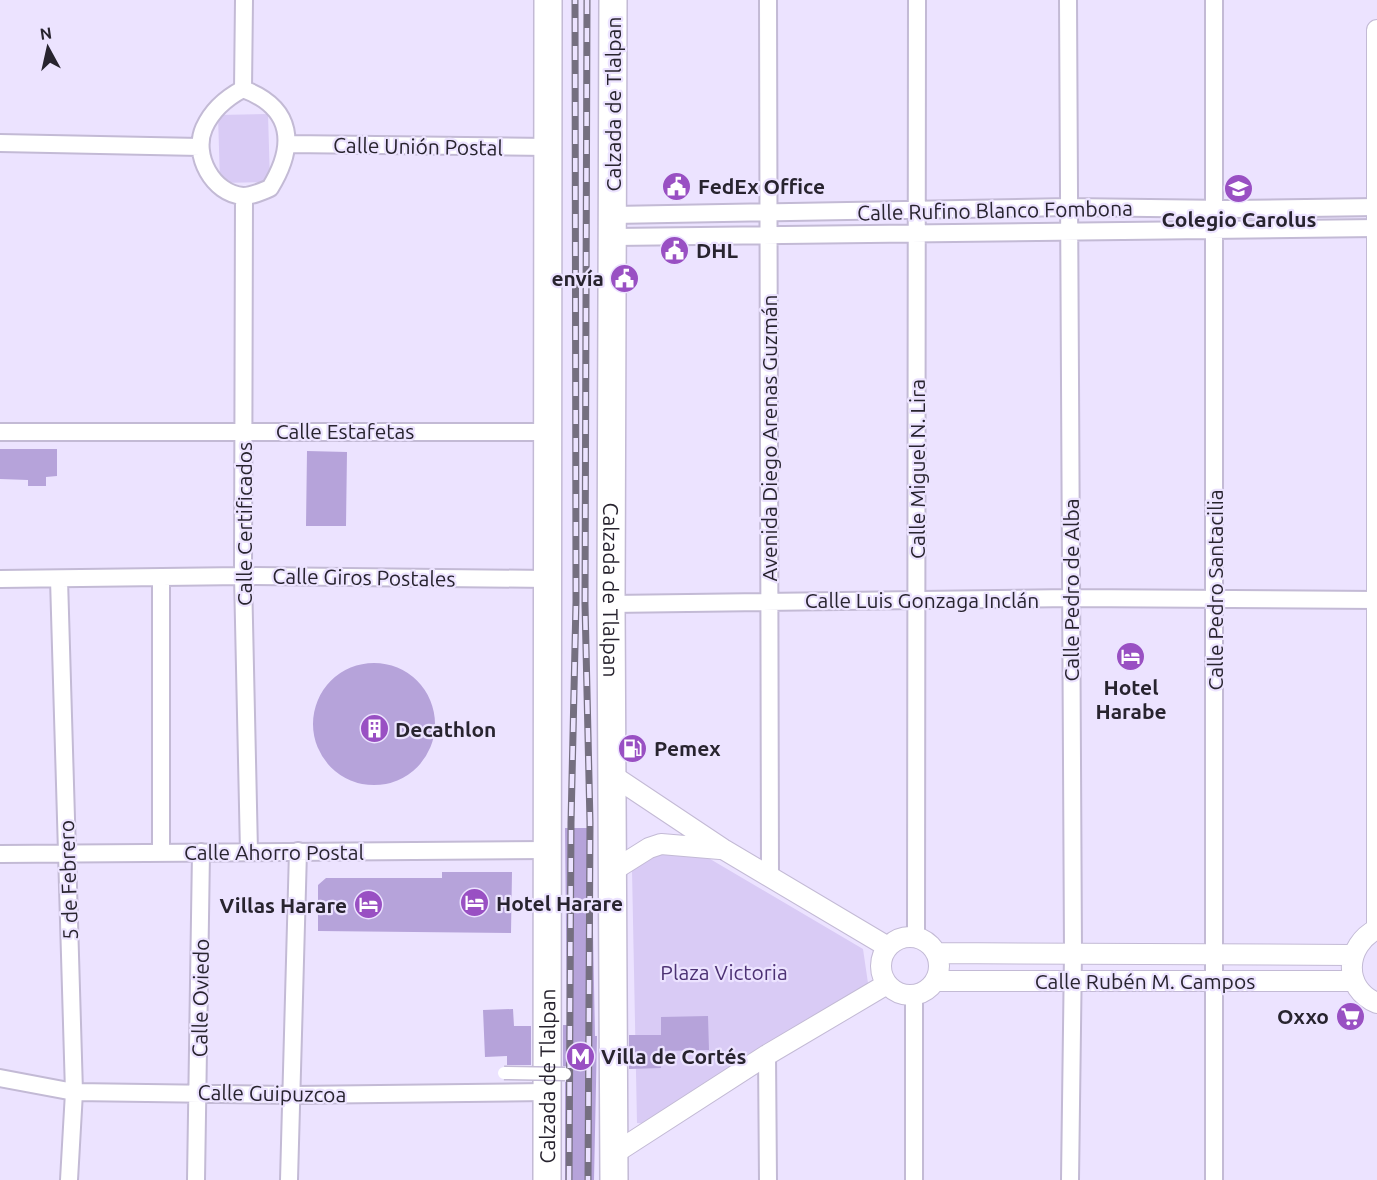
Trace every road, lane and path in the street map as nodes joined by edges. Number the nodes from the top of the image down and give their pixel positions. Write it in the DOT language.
graph roads {
  1 [pos="244,0"];
  2 [pos="548,0"];
  3 [pos="613,0"];
  4 [pos="768,0"];
  5 [pos="916,0"];
  6 [pos="1068,0"];
  7 [pos="1214,0"];
  8 [pos="1377,30"];
  9 [pos="1376,81"];
  10 [pos="243,89"];
  11 [pos="0,143"];
  12 [pos="288,144"];
  13 [pos="200,147"];
  14 [pos="548,147"];
  15 [pos="244,196"];
  16 [pos="1070,207"];
  17 [pos="1377,207"];
  18 [pos="1214,209"];
  19 [pos="918,211"];
  20 [pos="769,212"];
  21 [pos="614,226"];
  22 [pos="1377,228"];
  23 [pos="1214,230"];
  24 [pos="917,232"];
  25 [pos="1070,232"];
  26 [pos="769,236"];
  27 [pos="1376,368"];
  28 [pos="243,431"];
  29 [pos="0,432"];
  30 [pos="547,432"];
  31 [pos="243,576"];
  32 [pos="161,577"];
  33 [pos="0,579"];
  34 [pos="59,579"];
  35 [pos="548,579"];
  36 [pos="1071,598"];
  37 [pos="1215,599"];
  38 [pos="769,600"];
  39 [pos="1376,600"];
  40 [pos="917,601"];
  41 [pos="611,604"];
  42 [pos="612,775"];
  43 [pos="723,849"];
  44 [pos="548,850"];
  45 [pos="298,851"];
  46 [pos="161,852"];
  47 [pos="201,852"];
  48 [pos="249,852"];
  49 [pos="0,855"];
  50 [pos="68,855"];
  51 [pos="614,870"];
  52 [pos="770,876"];
  53 [pos="1377,929"];
  54 [pos="916,937"];
  55 [pos="888,947"];
  56 [pos="936,953"];
  57 [pos="1073,954"];
  58 [pos="1215,954"];
  59 [pos="1352,955"];
  60 [pos="936,981"];
  61 [pos="1073,981"];
  62 [pos="1353,981"];
  63 [pos="1215,982"];
  64 [pos="887,984"];
  65 [pos="914,996"];
  66 [pos="1377,1003"];
  67 [pos="767,1055"];
  68 [pos="504,1073"];
  69 [pos="0,1078"];
  70 [pos="555,1083"];
  71 [pos="74,1092"];
  72 [pos="199,1092"];
  73 [pos="293,1095"];
  74 [pos="615,1153"];
  75 [pos="69,1180"];
  76 [pos="196,1180"];
  77 [pos="289,1180"];
  78 [pos="547,1180"];
  79 [pos="614,1180"];
  80 [pos="768,1180"];
  81 [pos="914,1180"];
  82 [pos="1070,1180"];
  83 [pos="1214,1180"];
  1 -- 10 [label="street"];
  2 -- 14 [label="highway, Calzada de Tlalpan"];
  3 -- 21 [label="highway, Calzada de Tlalpan"];
  4 -- 20 [label="street, Avenida Diego Arenas Guzmán"];
  5 -- 19 [label="street, Calle Miguel N. Lira"];
  6 -- 16 [label="street, Calle Pedro de Alba"];
  7 -- 18 [label="street, Calle Pedro Santacilia"];
  8 -- 9 [label="street"];
  9 -- 17 [label="street"];
  10 -- 12 [label="street"];
  10 -- 13 [label="street"];
  11 -- 13 [label="street"];
  12 -- 14 [label="street, Calle Unión Postal"];
  12 -- 15 [label="street"];
  13 -- 15 [label="street"];
  14 -- 30 [label="highway, Calzada de Tlalpan"];
  15 -- 28 [label="street, Calle Certificados"];
  16 -- 18 [label="street, Calle Rufino Blanco Fombona"];
  16 -- 19 [label="street, Calle Rufino Blanco Fombona"];
  16 -- 25 [label="street, Calle Pedro de Alba"];
  17 -- 18 [label="street, Calle Rufino Blanco Fombona"];
  17 -- 22 [label="street"];
  18 -- 23 [label="street, Calle Pedro Santacilia"];
  19 -- 20 [label="street, Calle Rufino Blanco Fombona"];
  19 -- 24 [label="street, Calle Miguel N. Lira"];
  20 -- 21 [label="street, Calle Rufino Blanco Fombona"];
  20 -- 26 [label="street, Avenida Diego Arenas Guzmán"];
  21 -- 26 [label="street, Calle Rufino Blanco Fombona"];
  21 -- 41 [label="highway, Calzada de Tlalpan"];
  22 -- 23 [label="street, Calle Rufino Blanco Fombona"];
  22 -- 27 [label="street"];
  23 -- 25 [label="street, Calle Rufino Blanco Fombona"];
  23 -- 37 [label="street, Calle Pedro Santacilia"];
  24 -- 25 [label="street, Calle Rufino Blanco Fombona"];
  24 -- 26 [label="street, Calle Rufino Blanco Fombona"];
  24 -- 40 [label="street, Calle Miguel N. Lira"];
  25 -- 36 [label="street, Calle Pedro de Alba"];
  26 -- 38 [label="street, Avenida Diego Arenas Guzmán"];
  27 -- 39 [label="street"];
  28 -- 29 [label="street, Calle Estafetas"];
  28 -- 30 [label="street, Calle Estafetas"];
  28 -- 31 [label="street, Calle Certificados"];
  30 -- 35 [label="highway, Calzada de Tlalpan"];
  31 -- 32 [label="street, Calle Giros Postales"];
  31 -- 35 [label="street, Calle Giros Postales"];
  31 -- 48 [label="street, Calle Certificados"];
  32 -- 34 [label="street, Calle Giros Postales"];
  32 -- 46 [label="street"];
  33 -- 34 [label="street, Calle Giros Postales"];
  34 -- 50 [label="street, 5 de Febrero"];
  35 -- 44 [label="highway, Calzada de Tlalpan"];
  36 -- 37 [label="street, Calle Luis Gonzaga Inclán"];
  36 -- 40 [label="street, Calle Luis Gonzaga Inclán"];
  36 -- 57 [label="street, Calle Pedro de Alba"];
  37 -- 39 [label="street, Calle Luis Gonzaga Inclán"];
  37 -- 58 [label="street, Calle Pedro Santacilia"];
  38 -- 40 [label="street, Calle Luis Gonzaga Inclán"];
  38 -- 41 [label="street, Calle Luis Gonzaga Inclán"];
  38 -- 52 [label="street, Avenida Diego Arenas Guzmán"];
  39 -- 53 [label="street"];
  40 -- 54 [label="street, Calle Miguel N. Lira"];
  41 -- 42 [label="highway, Calzada de Tlalpan"];
  42 -- 43 [label="street"];
  42 -- 51 [label="highway, Calzada de Tlalpan"];
  43 -- 51 [label="street"];
  43 -- 52 [label="street"];
  44 -- 45 [label="street, Calle Ahorro Postal"];
  44 -- 70 [label="highway, Calzada de Tlalpan"];
  45 -- 48 [label="street, Calle Ahorro Postal"];
  45 -- 73 [label="street"];
  46 -- 47 [label="street, Calle Ahorro Postal"];
  46 -- 50 [label="street, Calle Ahorro Postal"];
  47 -- 48 [label="street, Calle Ahorro Postal"];
  47 -- 72 [label="street, Calle Oviedo"];
  49 -- 50 [label="street, Calle Ahorro Postal"];
  50 -- 71 [label="street, 5 de Febrero"];
  51 -- 74 [label="highway, Calzada de Tlalpan"];
  52 -- 55 [label="street"];
  53 -- 59 [label="street"];
  54 -- 55 [label="street"];
  54 -- 56 [label="street"];
  55 -- 64 [label="street"];
  56 -- 57 [label="street, Calle Rubén M. Campos"];
  56 -- 60 [label="street"];
  57 -- 58 [label="street, Calle Rubén M. Campos"];
  57 -- 61 [label="street, Calle Pedro de Alba"];
  58 -- 59 [label="street, Calle Rubén M. Campos"];
  58 -- 63 [label="street, Calle Pedro Santacilia"];
  59 -- 62 [label="street"];
  60 -- 61 [label="street, Calle Rubén M. Campos"];
  60 -- 65 [label="street"];
  61 -- 63 [label="street, Calle Rubén M. Campos"];
  61 -- 82 [label="street, Calle Pedro de Alba"];
  62 -- 63 [label="street, Calle Rubén M. Campos"];
  62 -- 66 [label="street"];
  63 -- 83 [label="street, Calle Pedro Santacilia"];
  64 -- 65 [label="street"];
  64 -- 67 [label="street"];
  65 -- 81 [label="street"];
  67 -- 74 [label="street"];
  67 -- 80 [label="street"];
  68 -- 70 [label="street, bridge"];
  69 -- 71 [label="street, Calle Guipuzcoa"];
  70 -- 73 [label="street, Calle Guipuzcoa"];
  70 -- 78 [label="highway, Calzada de Tlalpan"];
  71 -- 72 [label="street, Calle Guipuzcoa"];
  71 -- 75 [label="street, 5 de Febrero"];
  72 -- 73 [label="street, Calle Guipuzcoa"];
  72 -- 76 [label="street, Calle Oviedo"];
  73 -- 77 [label="street"];
  74 -- 79 [label="highway, Calzada de Tlalpan"];
}
